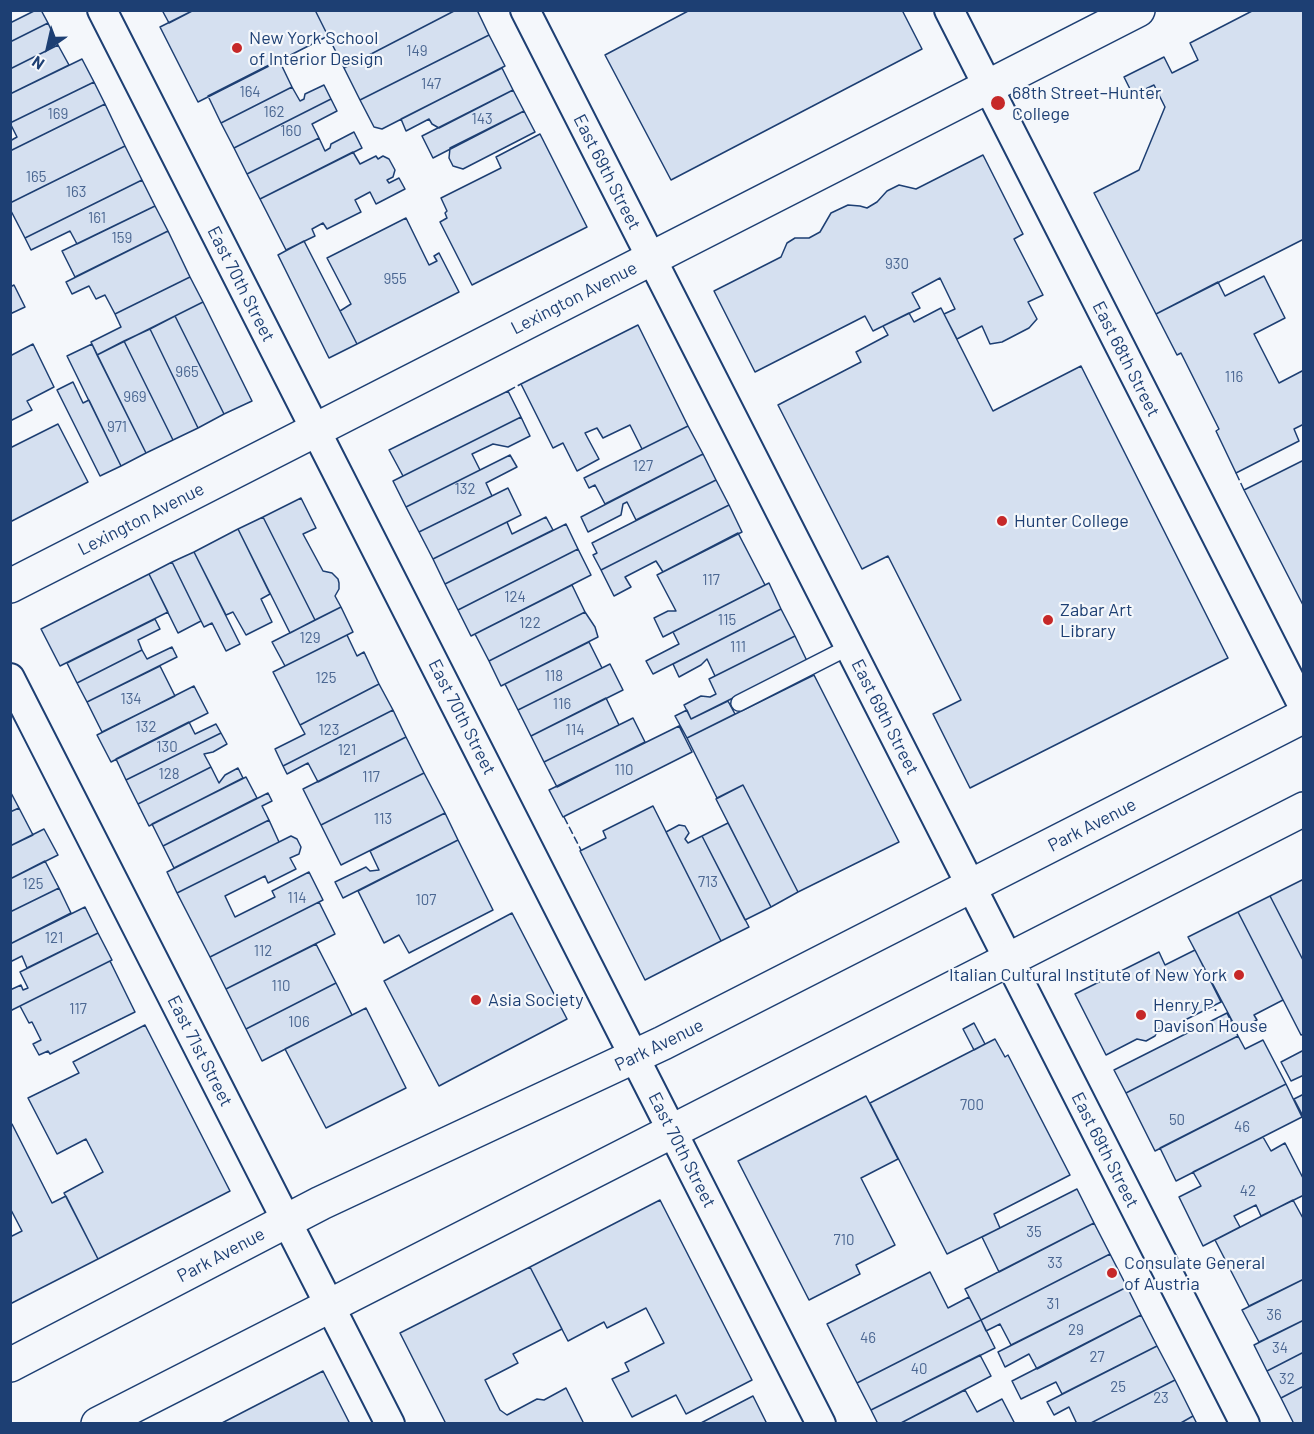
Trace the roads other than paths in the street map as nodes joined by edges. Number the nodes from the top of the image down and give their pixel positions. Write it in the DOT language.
graph roads {
  1 [pos="102,10"];
  2 [pos="525,10"];
  3 [pos="949,10"];
  4 [pos="1138,10"];
  5 [pos="987,87"];
  6 [pos="651,258"];
  7 [pos="316,431"];
  8 [pos="10,586"];
  9 [pos="849,647"];
  10 [pos="10,678"];
  11 [pos="739,704"];
  12 [pos="1304,708"];
  13 [pos="1304,716"];
  14 [pos="1304,809"];
  15 [pos="971,886"];
  16 [pos="1008,959"];
  17 [pos="635,1056"];
  18 [pos="672,1130"];
  19 [pos="286,1221"];
  20 [pos="329,1305"];
  21 [pos="10,1365"];
  22 [pos="98,1424"];
  23 [pos="390,1424"];
  24 [pos="821,1424"];
  25 [pos="1245,1424"];
  1 -- 7 [label="street, East 70th Street"];
  2 -- 6 [label="street, East 69th Street"];
  3 -- 5 [label="street, East 68th Street"];
  4 -- 5 [label="main road, Lexington Avenue"];
  5 -- 6 [label="main road, Lexington Avenue"];
  5 -- 12 [label="street, East 68th Street"];
  6 -- 7 [label="main road, Lexington Avenue"];
  6 -- 9 [label="street, East 69th Street"];
  7 -- 8 [label="main road, Lexington Avenue"];
  7 -- 17 [label="street, East 70th Street"];
  9 -- 11 [label="lane"];
  9 -- 15 [label="street, East 69th Street"];
  10 -- 19 [label="street, East 71st Street"];
  13 -- 15 [label="main road, Park Avenue"];
  14 -- 16 [label="main road"];
  15 -- 16 [label="street, East 69th Street"];
  15 -- 17 [label="main road, Park Avenue"];
  16 -- 18 [label="main road"];
  16 -- 25 [label="street, East 69th Street"];
  17 -- 18 [label="street, East 70th Street"];
  17 -- 19 [label="main road, Park Avenue"];
  18 -- 20 [label="main road"];
  18 -- 24 [label="street, East 70th Street"];
  19 -- 20 [label="street, East 71st Street"];
  19 -- 21 [label="main road, Park Avenue"];
  20 -- 22 [label="main road"];
  20 -- 23 [label="street, East 71st Street"];
}
